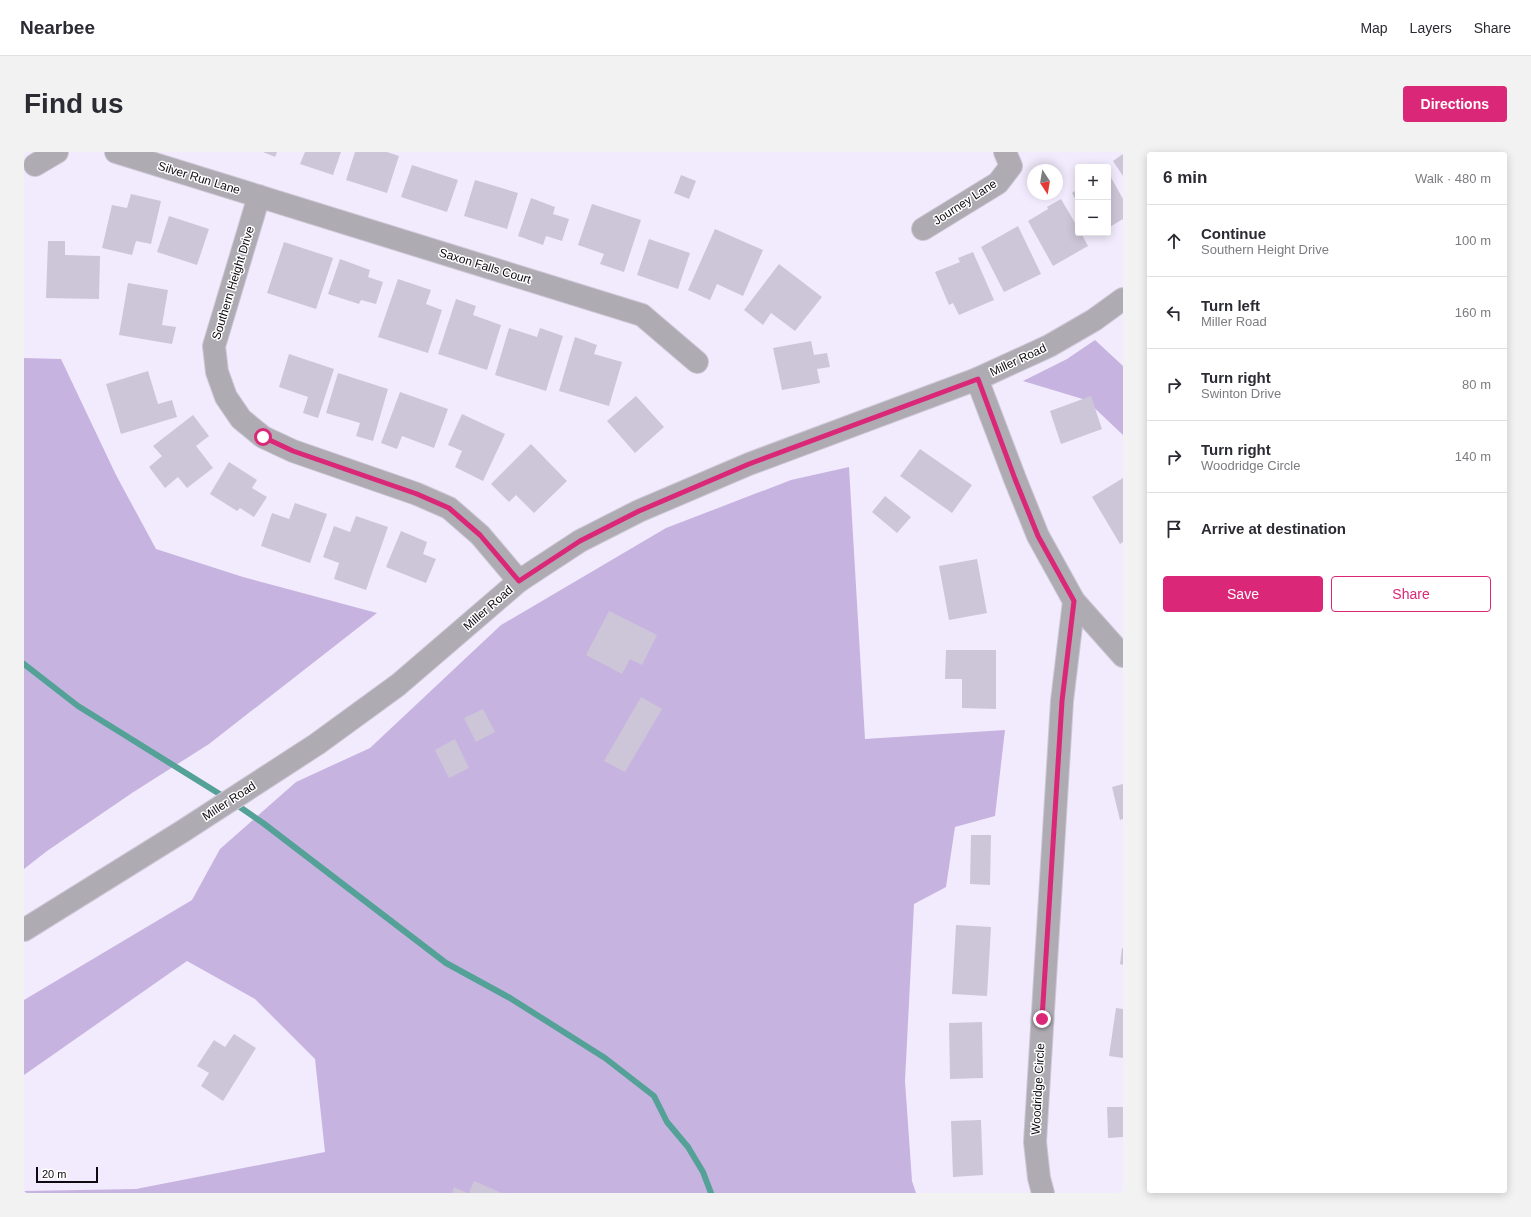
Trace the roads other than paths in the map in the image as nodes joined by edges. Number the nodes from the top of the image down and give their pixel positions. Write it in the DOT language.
graph roads {
  1 [pos="57,152"];
  2 [pos="116,152"];
  3 [pos="1005,152"];
  4 [pos="34,165"];
  5 [pos="259,196"];
  6 [pos="923,229"];
  7 [pos="1123,299"];
  8 [pos="697,362"];
  9 [pos="978,379"];
  10 [pos="519,581"];
  11 [pos="1074,601"];
  12 [pos="1123,656"];
  13 [pos="24,930"];
  14 [pos="1043,1193"];
  1 -- 4 [label="street"];
  2 -- 5 [label="street, Silver Run Lane"];
  3 -- 6 [label="street, Journey Lane"];
  5 -- 8 [label="street, Saxon Falls Court"];
  5 -- 10 [label="street, Southern Height Drive"];
  7 -- 9 [label="street, Miller Road"];
  9 -- 10 [label="street, Miller Road"];
  9 -- 11 [label="street"];
  10 -- 13 [label="street, Miller Road"];
  11 -- 12 [label="street"];
  11 -- 14 [label="street, Woodridge Circle"];
}
